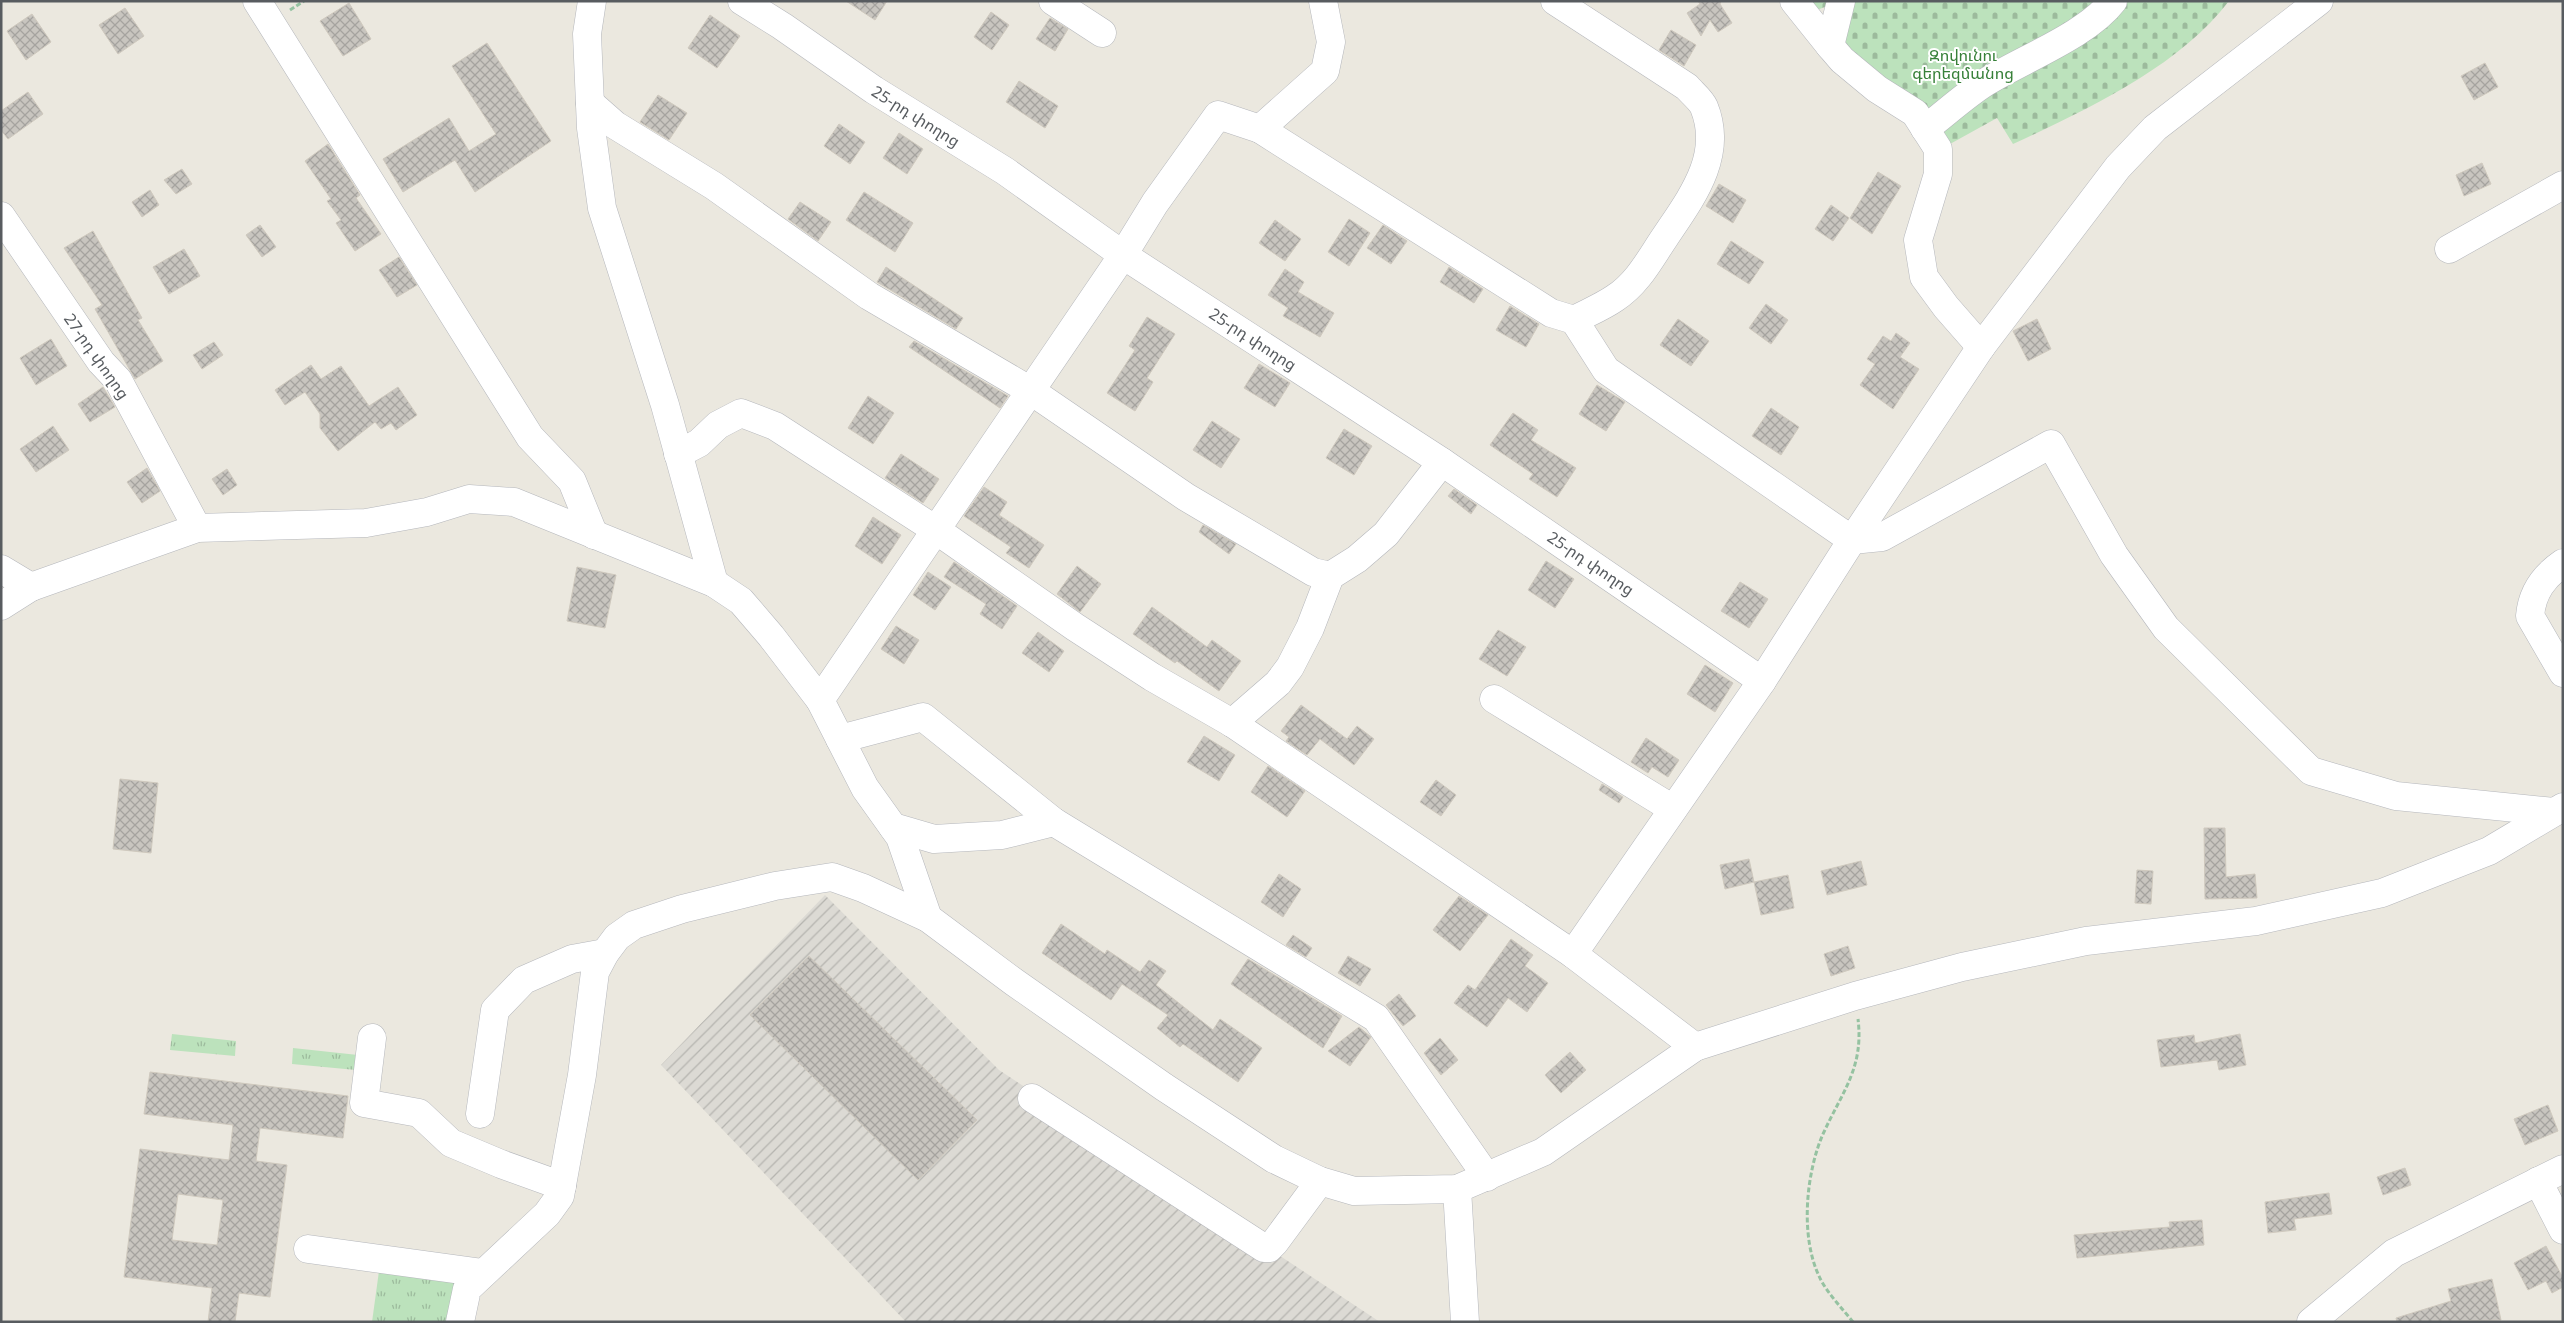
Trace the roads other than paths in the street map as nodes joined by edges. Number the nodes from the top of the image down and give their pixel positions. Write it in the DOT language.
graph roads {
  1 [pos="257,1"];
  2 [pos="592,1"];
  3 [pos="742,1"];
  4 [pos="1053,1"];
  5 [pos="1323,1"];
  6 [pos="1555,1"];
  7 [pos="1794,1"];
  8 [pos="1840,1"];
  9 [pos="2113,1"];
  10 [pos="2319,1"];
  11 [pos="1102,33"];
  12 [pos="1830,46"];
  13 [pos="590,103"];
  14 [pos="1260,128"];
  15 [pos="1925,130"];
  16 [pos="2563,185"];
  17 [pos="1,216"];
  18 [pos="10,246"];
  19 [pos="2449,249"];
  20 [pos="1123,255"];
  21 [pos="1574,320"];
  22 [pos="1981,347"];
  23 [pos="1031,391"];
  24 [pos="678,454"];
  25 [pos="1442,462"];
  26 [pos="198,528"];
  27 [pos="936,530"];
  28 [pos="594,535"];
  29 [pos="1852,540"];
  30 [pos="2563,563"];
  31 [pos="1,569"];
  32 [pos="1330,576"];
  33 [pos="714,583"];
  34 [pos="31,587"];
  35 [pos="1,606"];
  36 [pos="2563,673"];
  37 [pos="1762,680"];
  38 [pos="1494,699"];
  39 [pos="820,700"];
  40 [pos="1232,723"];
  41 [pos="840,739"];
  42 [pos="1674,809"];
  43 [pos="2558,809"];
  44 [pos="1054,822"];
  45 [pos="893,827"];
  46 [pos="928,918"];
  47 [pos="605,953"];
  48 [pos="1573,954"];
  49 [pos="372,1038"];
  50 [pos="1695,1047"];
  51 [pos="1032,1098"];
  52 [pos="480,1114"];
  53 [pos="2563,1170"];
  54 [pos="1487,1177"];
  55 [pos="1320,1181"];
  56 [pos="2538,1181"];
  57 [pos="562,1186"];
  58 [pos="1457,1189"];
  59 [pos="2563,1230"];
  60 [pos="308,1249"];
  61 [pos="483,1273"];
  62 [pos="460,1322"];
  63 [pos="1465,1322"];
  64 [pos="2311,1322"];
  1 -- 28 [label="street"];
  2 -- 13 [label="street"];
  3 -- 20 [label="street, 25-րդ փողոց"];
  4 -- 11 [label="street"];
  5 -- 14 [label="street"];
  6 -- 21 [label="street"];
  7 -- 12 [label="street"];
  8 -- 12 [label="street"];
  9 -- 15 [label="street"];
  10 -- 22 [label="street"];
  12 -- 15 [label="street"];
  13 -- 23 [label="street"];
  13 -- 24 [label="street"];
  14 -- 20 [label="street"];
  14 -- 21 [label="street"];
  15 -- 22 [label="street"];
  16 -- 19 [label="street"];
  17 -- 18 [label="street, 27-րդ փողոց"];
  18 -- 26 [label="street, 27-րդ փողոց"];
  20 -- 23 [label="street"];
  20 -- 25 [label="street, 25-րդ փողոց"];
  21 -- 29 [label="street"];
  22 -- 29 [label="street"];
  23 -- 27 [label="street"];
  23 -- 32 [label="street"];
  24 -- 27 [label="street"];
  24 -- 33 [label="street"];
  25 -- 32 [label="street"];
  25 -- 37 [label="street, 25-րդ փողոց"];
  26 -- 28 [label="street"];
  26 -- 34 [label="street"];
  27 -- 39 [label="street"];
  27 -- 40 [label="street"];
  28 -- 33 [label="street"];
  29 -- 37 [label="street"];
  29 -- 43 [label="street"];
  30 -- 36 [label="street"];
  31 -- 34 [label="street"];
  32 -- 40 [label="street"];
  33 -- 39 [label="street"];
  34 -- 35 [label="street"];
  37 -- 42 [label="street"];
  38 -- 42 [label="street"];
  39 -- 41 [label="street"];
  40 -- 48 [label="street"];
  41 -- 44 [label="street"];
  41 -- 45 [label="street"];
  42 -- 48 [label="street"];
  43 -- 50 [label="street"];
  44 -- 45 [label="street"];
  44 -- 54 [label="street"];
  45 -- 46 [label="street"];
  46 -- 47 [label="street"];
  46 -- 55 [label="street"];
  47 -- 52 [label="street"];
  47 -- 57 [label="street"];
  48 -- 50 [label="street"];
  49 -- 57 [label="street"];
  50 -- 54 [label="street"];
  51 -- 55 [label="street"];
  53 -- 56 [label="street"];
  54 -- 58 [label="street"];
  55 -- 58 [label="street"];
  56 -- 59 [label="street"];
  56 -- 64 [label="street"];
  57 -- 61 [label="street"];
  58 -- 63 [label="street"];
  60 -- 61 [label="street"];
  61 -- 62 [label="street"];
}
